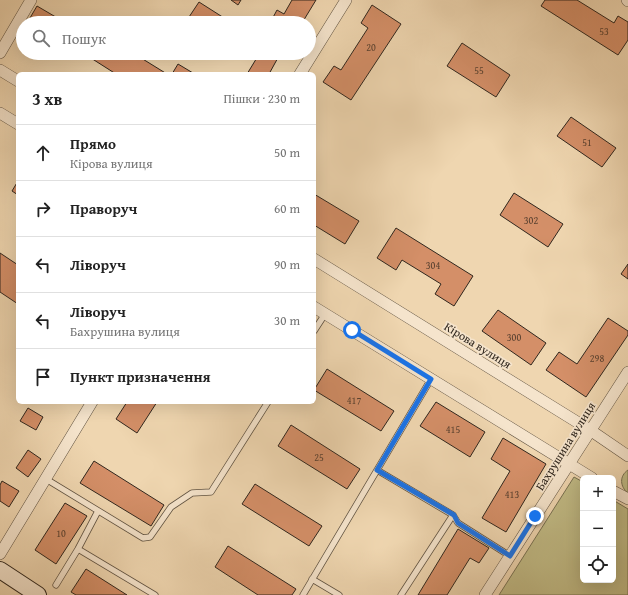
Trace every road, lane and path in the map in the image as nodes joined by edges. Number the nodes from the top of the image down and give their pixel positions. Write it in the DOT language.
graph roads {
  1 [pos="31,0"];
  2 [pos="346,0"];
  3 [pos="22,16"];
  4 [pos="16,26"];
  5 [pos="316,48"];
  6 [pos="0,53"];
  7 [pos="309,60"];
  8 [pos="0,70"];
  9 [pos="301,72"];
  10 [pos="16,80"];
  11 [pos="0,113"];
  12 [pos="16,123"];
  13 [pos="316,260"];
  14 [pos="316,308"];
  15 [pos="325,314"];
  16 [pos="316,328"];
  17 [pos="628,372"];
  18 [pos="431,379"];
  19 [pos="91,404"];
  20 [pos="267,404"];
  21 [pos="590,430"];
  22 [pos="628,456"];
  23 [pos="569,464"];
  24 [pos="377,470"];
  25 [pos="587,475"];
  26 [pos="46,479"];
  27 [pos="616,493"];
  28 [pos="628,499"];
  29 [pos="98,511"];
  30 [pos="454,515"];
  31 [pos="78,549"];
  32 [pos="0,554"];
  33 [pos="510,556"];
  34 [pos="0,570"];
  35 [pos="312,579"];
  36 [pos="56,585"];
  37 [pos="38,595"];
  38 [pos="155,595"];
  39 [pos="303,595"];
  40 [pos="339,595"];
  41 [pos="401,595"];
  42 [pos="485,595"];
  1 -- 3 [label="street"];
  2 -- 5 [label="street"];
  4 -- 6 [label="street"];
  7 -- 9 [label="street"];
  8 -- 10 [label="street"];
  11 -- 12 [label="street"];
  13 -- 21 [label="street, Кірова вулиця"];
  14 -- 15 [label="street"];
  15 -- 16 [label="lane"];
  15 -- 18 [label="street"];
  17 -- 21 [label="street, Бахрушина вулиця"];
  18 -- 23 [label="street"];
  18 -- 24 [label="lane"];
  19 -- 26 [label="street"];
  20 -- 29 [label="lane"];
  21 -- 22 [label="street, Кірова вулиця"];
  21 -- 23 [label="street, Бахрушина вулиця"];
  23 -- 25 [label="street"];
  23 -- 33 [label="street, Бахрушина вулиця"];
  24 -- 30 [label="lane"];
  24 -- 35 [label="lane"];
  26 -- 29 [label="lane"];
  26 -- 32 [label="street"];
  27 -- 28 [label="street"];
  29 -- 31 [label="lane"];
  30 -- 33 [label="lane"];
  30 -- 41 [label="lane"];
  31 -- 36 [label="lane"];
  31 -- 38 [label="lane"];
  33 -- 42 [label="street, Бахрушина вулиця"];
  34 -- 37 [label="street"];
  35 -- 39 [label="lane"];
  35 -- 40 [label="lane"];
}
